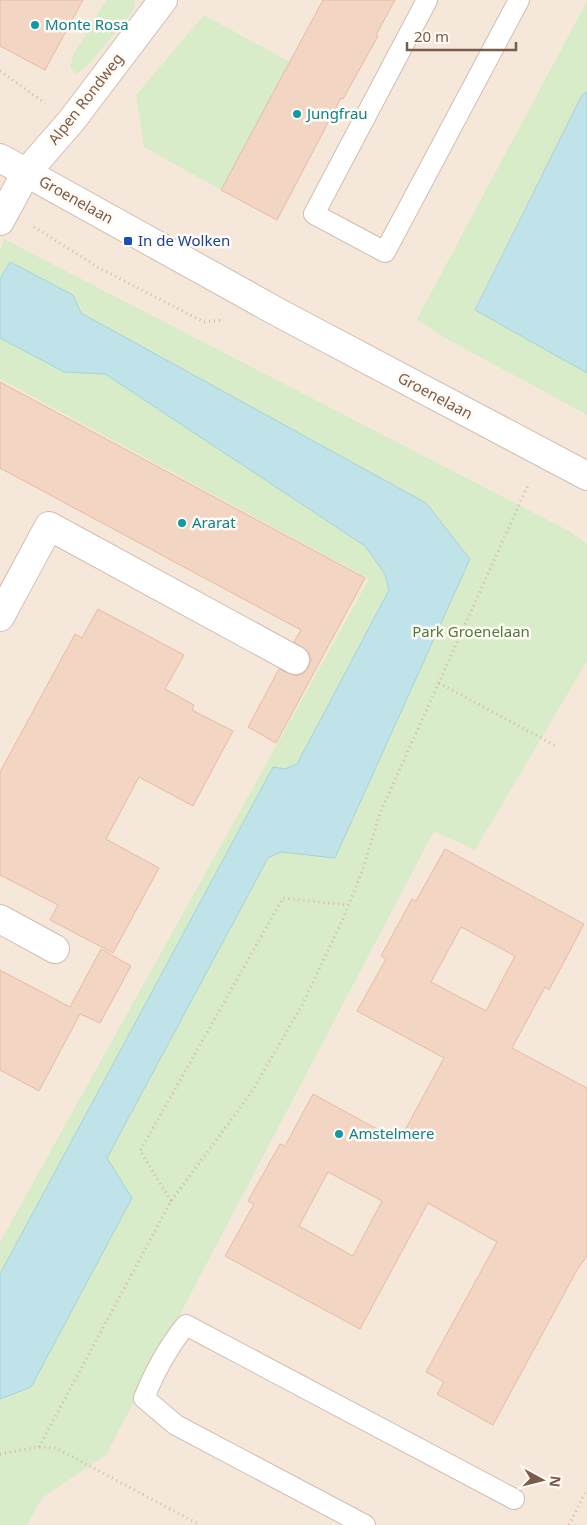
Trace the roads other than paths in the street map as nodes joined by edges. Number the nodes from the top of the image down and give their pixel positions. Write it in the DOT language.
graph roads {
  1 [pos="162,0"];
  2 [pos="427,0"];
  3 [pos="519,0"];
  4 [pos="0,158"];
  5 [pos="26,173"];
  6 [pos="3,215"];
  7 [pos="587,476"];
  8 [pos="0,617"];
  9 [pos="295,660"];
  10 [pos="0,919"];
  11 [pos="55,949"];
  12 [pos="514,1499"];
  13 [pos="366,1525"];
  1 -- 5 [label="street, Alpen Rondweg"];
  2 -- 3 [label="lane"];
  4 -- 5 [label="street, Groenelaan"];
  5 -- 6 [label="street"];
  5 -- 7 [label="street, Groenelaan"];
  8 -- 9 [label="street"];
  10 -- 11 [label="street"];
  12 -- 13 [label="lane"];
}
